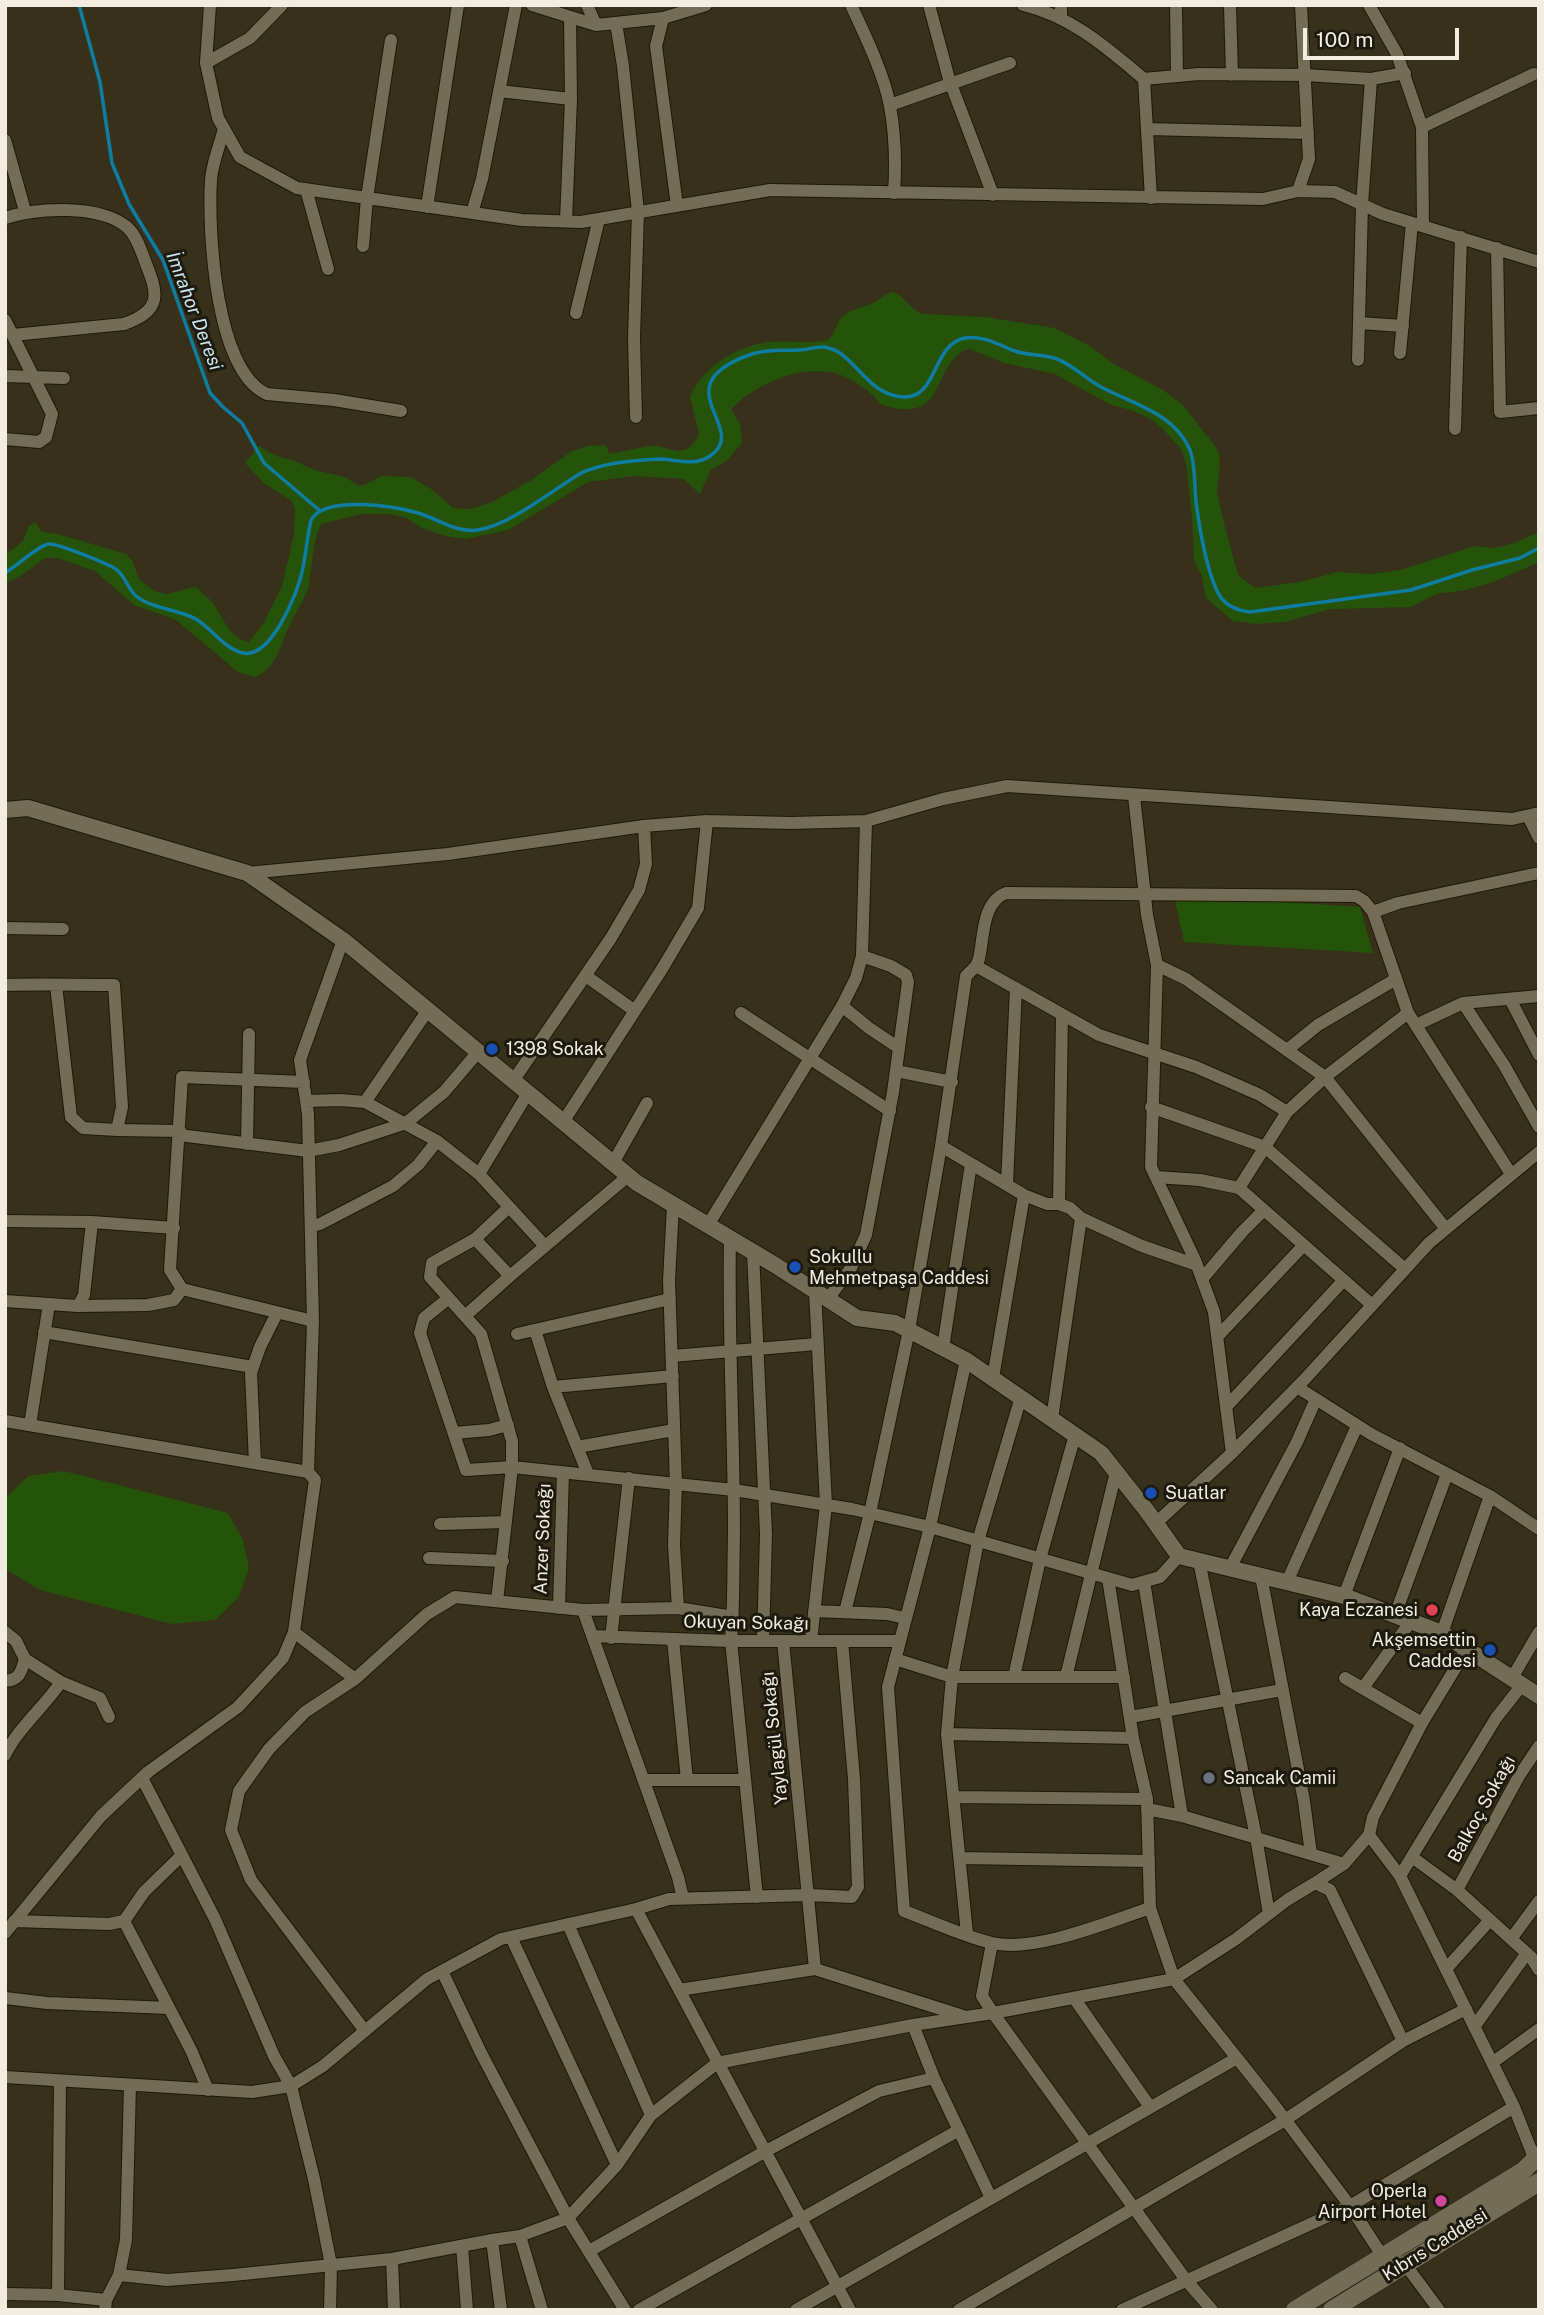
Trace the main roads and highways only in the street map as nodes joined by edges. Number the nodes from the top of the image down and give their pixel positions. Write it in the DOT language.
graph roads {
  1 [pos="1537,2158"];
  2 [pos="1539,2182"];
  3 [pos="1295,2310"];
  4 [pos="1332,2310"];
  1 -- 3 [label="main road"];
  2 -- 4 [label="main road, Kıbrıs Caddesi"];
}
